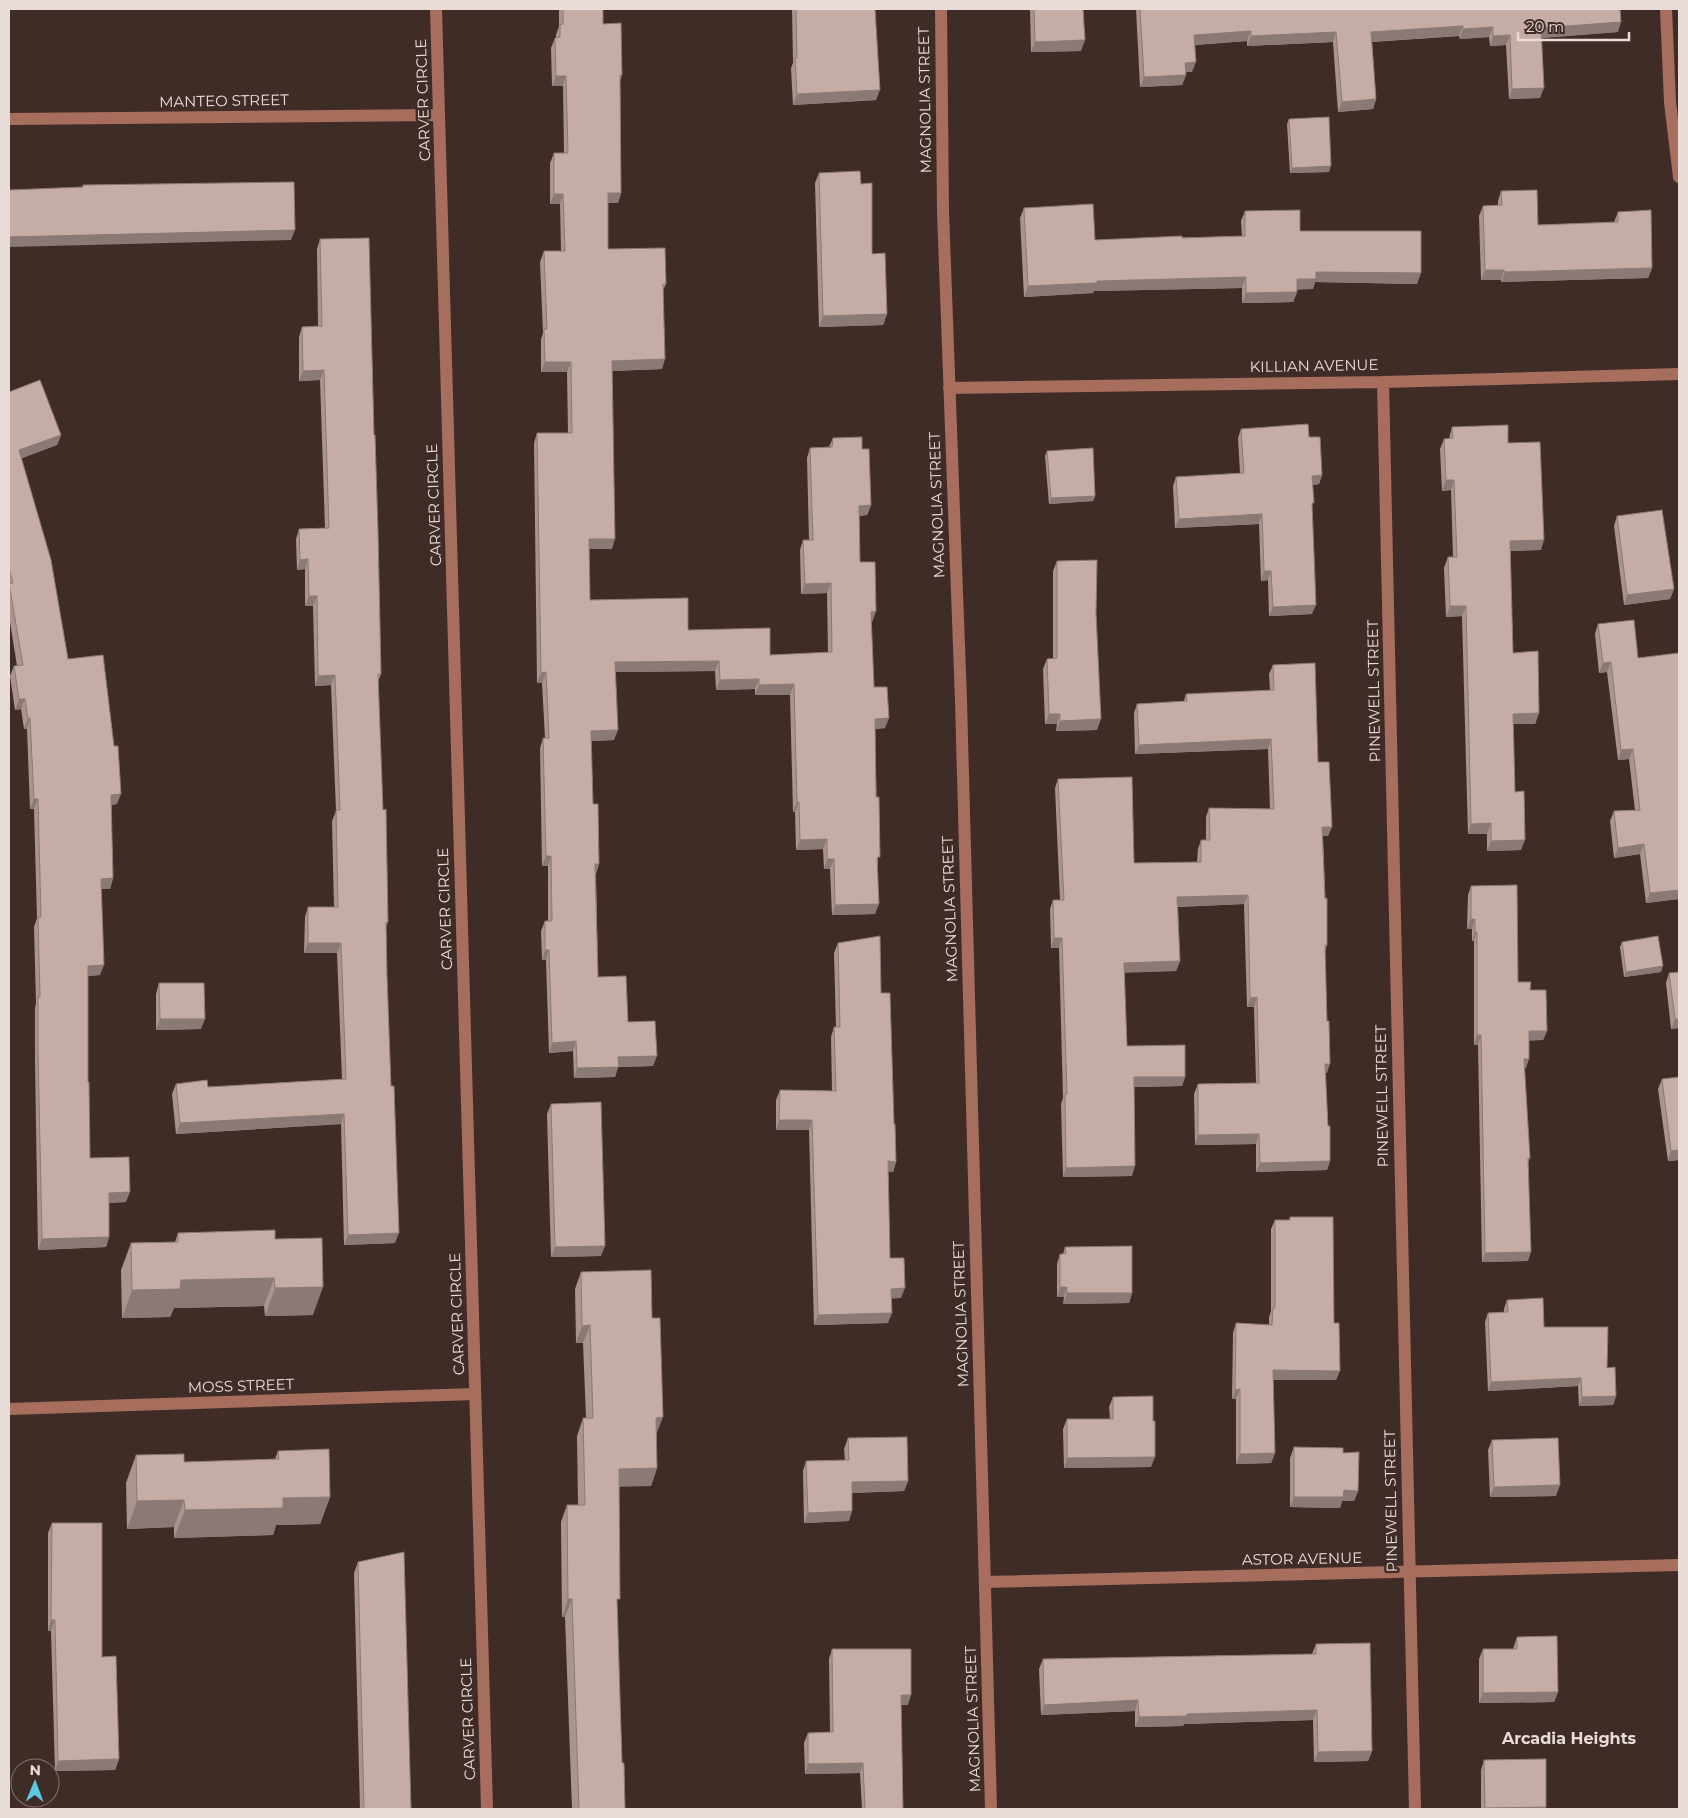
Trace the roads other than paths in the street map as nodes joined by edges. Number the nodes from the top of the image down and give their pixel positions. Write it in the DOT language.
graph roads {
  1 [pos="436,9"];
  2 [pos="941,9"];
  3 [pos="1666,9"];
  4 [pos="439,115"];
  5 [pos="9,119"];
  6 [pos="1679,177"];
  7 [pos="1679,374"];
  8 [pos="1383,382"];
  9 [pos="949,388"];
  10 [pos="475,1394"];
  11 [pos="9,1409"];
  12 [pos="1679,1565"];
  13 [pos="1409,1573"];
  14 [pos="985,1582"];
  15 [pos="487,1809"];
  16 [pos="992,1809"];
  17 [pos="1415,1809"];
  1 -- 4 [label="street, CARVER CIRCLE"];
  2 -- 9 [label="street, MAGNOLIA STREET"];
  3 -- 6 [label="street"];
  4 -- 5 [label="street, MANTEO STREET"];
  4 -- 10 [label="street, CARVER CIRCLE"];
  7 -- 8 [label="street, KILLIAN AVENUE"];
  8 -- 9 [label="street, KILLIAN AVENUE"];
  8 -- 13 [label="street, PINEWELL STREET"];
  9 -- 14 [label="street, MAGNOLIA STREET"];
  10 -- 11 [label="street, MOSS STREET"];
  10 -- 15 [label="street, CARVER CIRCLE"];
  12 -- 13 [label="street, ASTOR AVENUE"];
  13 -- 14 [label="street, ASTOR AVENUE"];
  13 -- 17 [label="street, PINEWELL STREET"];
  14 -- 16 [label="street, MAGNOLIA STREET"];
}
